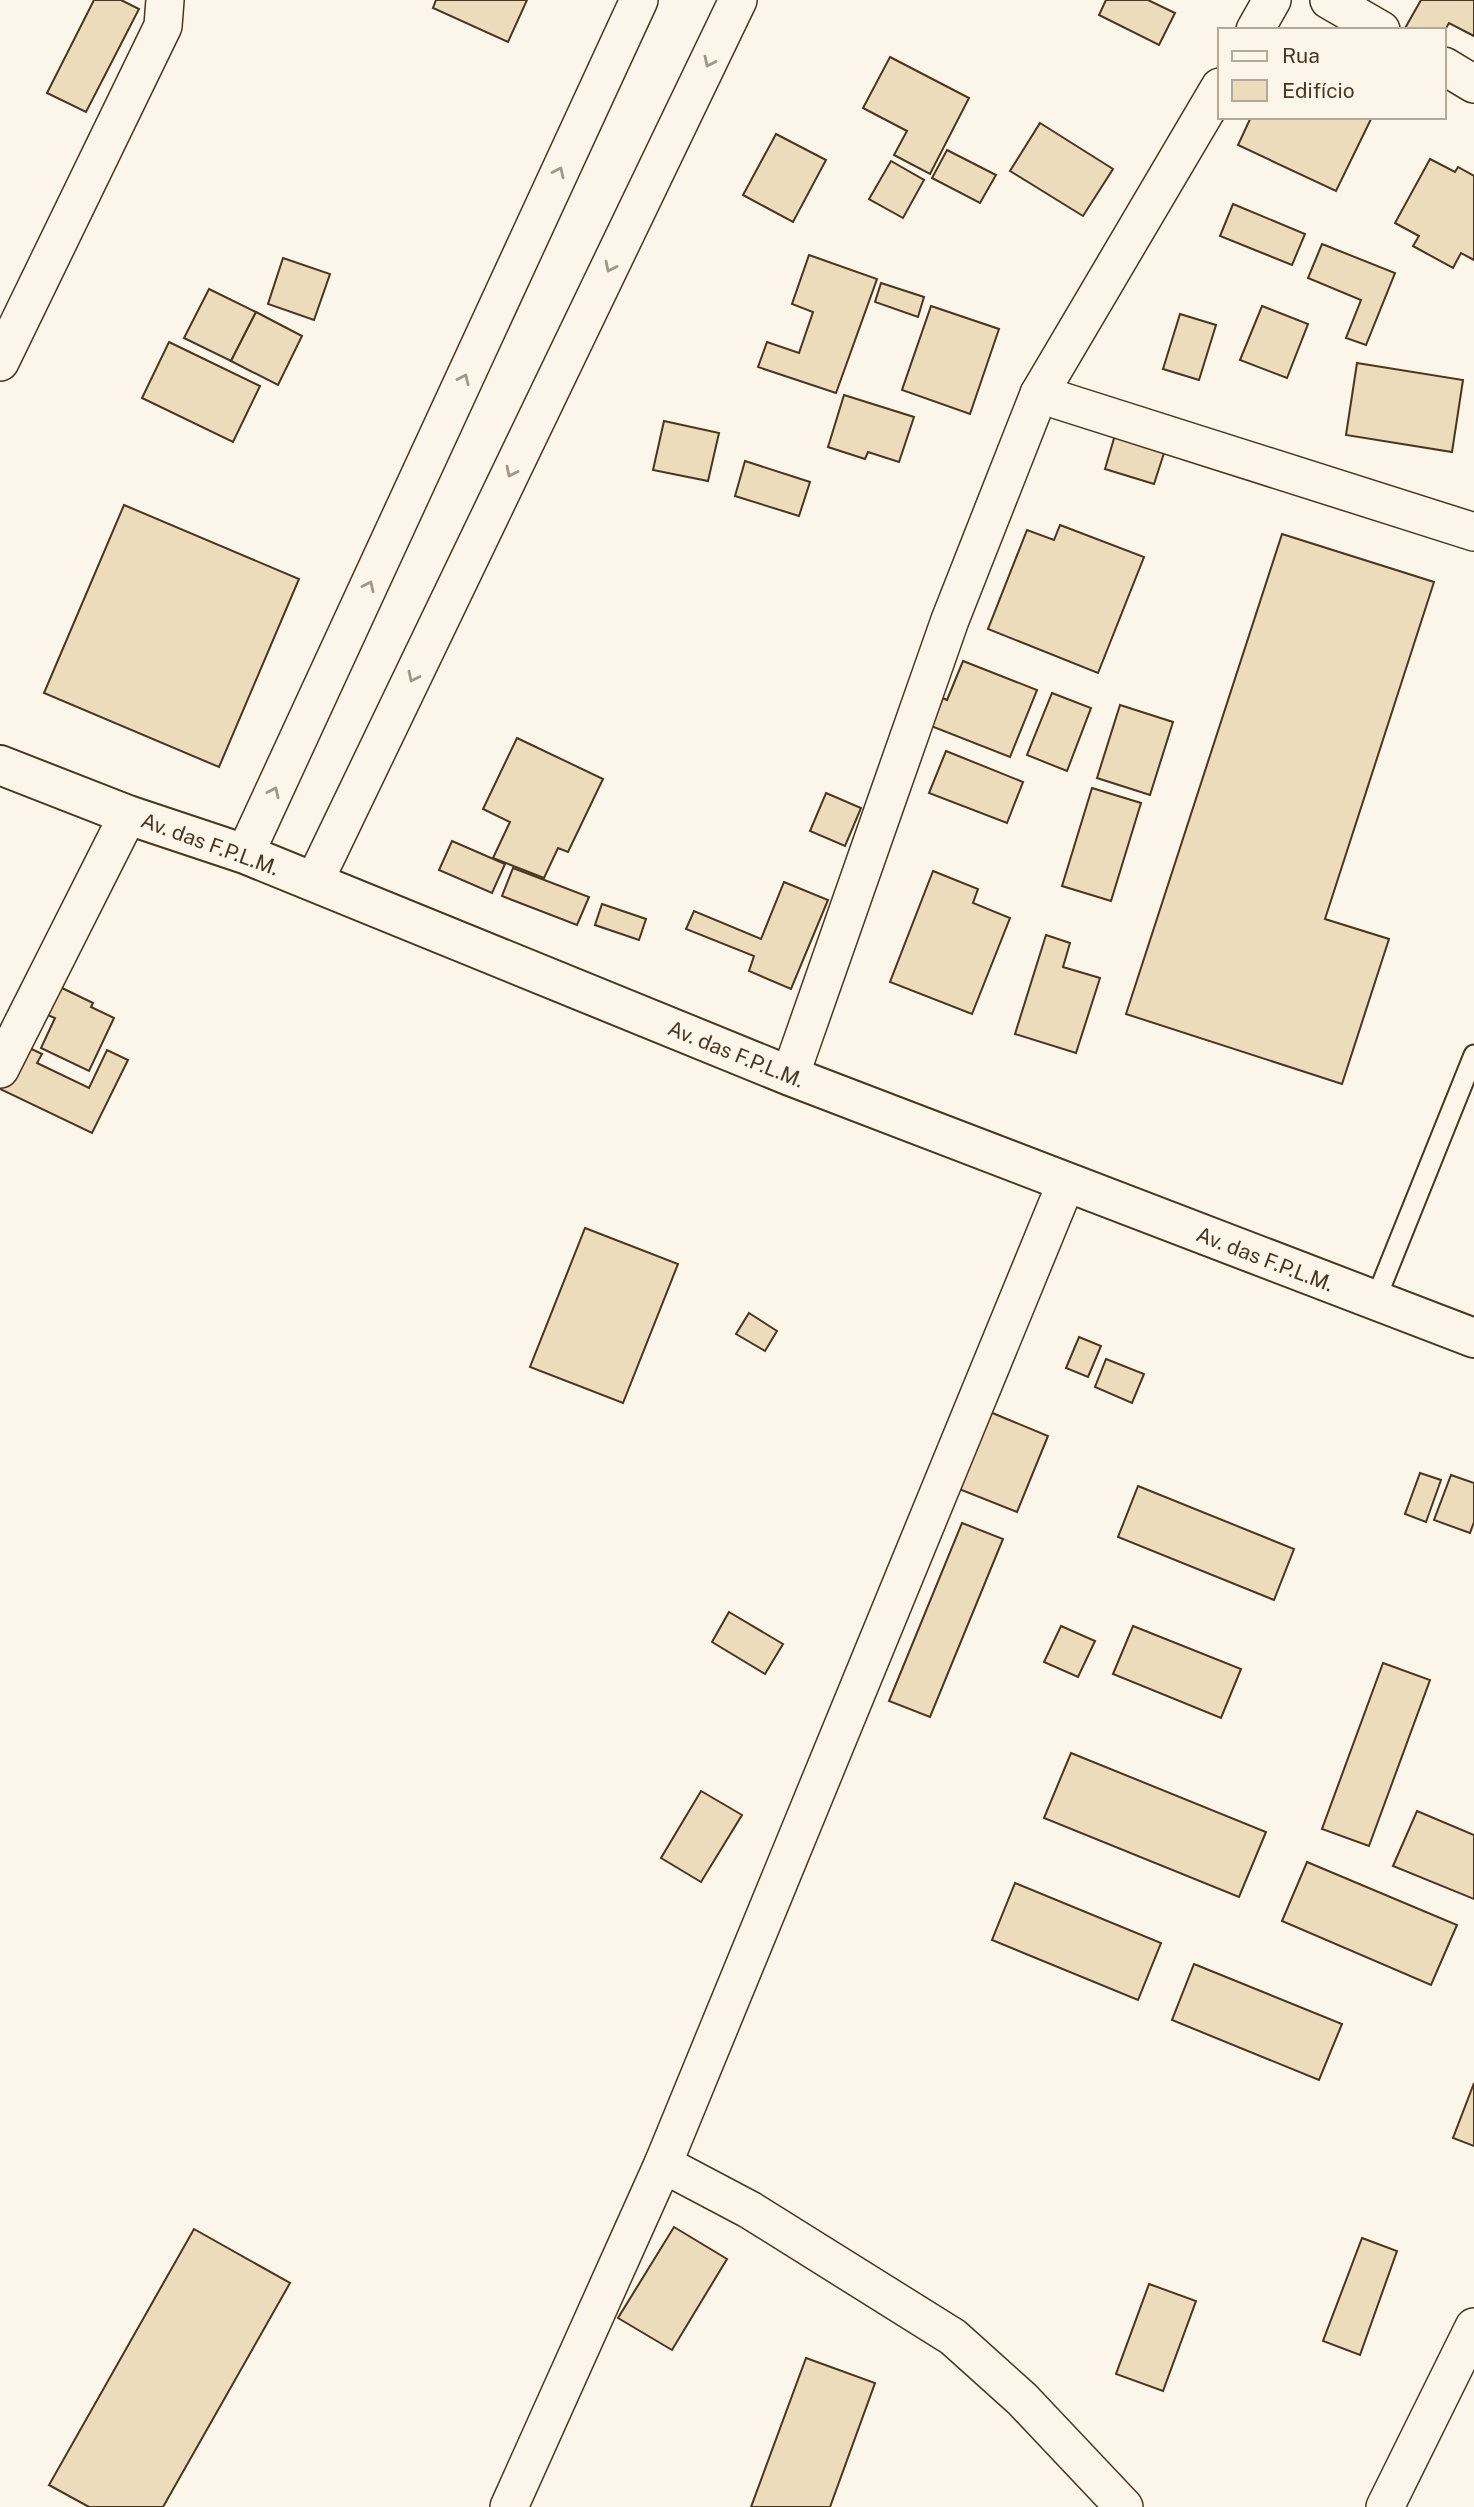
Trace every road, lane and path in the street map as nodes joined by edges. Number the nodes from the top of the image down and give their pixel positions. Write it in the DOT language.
graph roads {
  1 [pos="165,0"];
  2 [pos="639,0"];
  3 [pos="738,0"];
  4 [pos="1272,0"];
  5 [pos="1329,0"];
  6 [pos="1256,28"];
  7 [pos="1378,28"];
  8 [pos="1446,67"];
  9 [pos="1474,83"];
  10 [pos="1218,90"];
  11 [pos="2,352"];
  12 [pos="1039,394"];
  13 [pos="1474,532"];
  14 [pos="0,765"];
  15 [pos="128,815"];
  16 [pos="245,854"];
  17 [pos="314,882"];
  18 [pos="1474,1055"];
  19 [pos="0,1069"];
  20 [pos="790,1076"];
  21 [pos="1066,1183"];
  22 [pos="1375,1301"];
  23 [pos="1474,1338"];
  24 [pos="663,2164"];
  25 [pos="1474,2329"];
  26 [pos="509,2507"];
  27 [pos="1124,2507"];
  28 [pos="1385,2507"];
  1 -- 11 [label="street"];
  16 -- 2 [label="street, one-way"];
  3 -- 17 [label="street, one-way"];
  4 -- 6 [label="street"];
  5 -- 7 [label="street"];
  8 -- 9 [label="street"];
  10 -- 12 [label="street"];
  12 -- 13 [label="street"];
  12 -- 20 [label="street"];
  14 -- 15 [label="main road, Av. das F.P.L.M."];
  15 -- 16 [label="main road, Av. das F.P.L.M."];
  15 -- 19 [label="street"];
  16 -- 17 [label="main road, Av. das F.P.L.M."];
  17 -- 20 [label="main road, Av. das F.P.L.M."];
  18 -- 22 [label="lane"];
  20 -- 21 [label="main road, Av. das F.P.L.M."];
  21 -- 22 [label="main road, Av. das F.P.L.M."];
  21 -- 24 [label="street"];
  22 -- 23 [label="main road, Av. das F.P.L.M."];
  24 -- 26 [label="street"];
  24 -- 27 [label="street"];
  25 -- 28 [label="street"];
}
